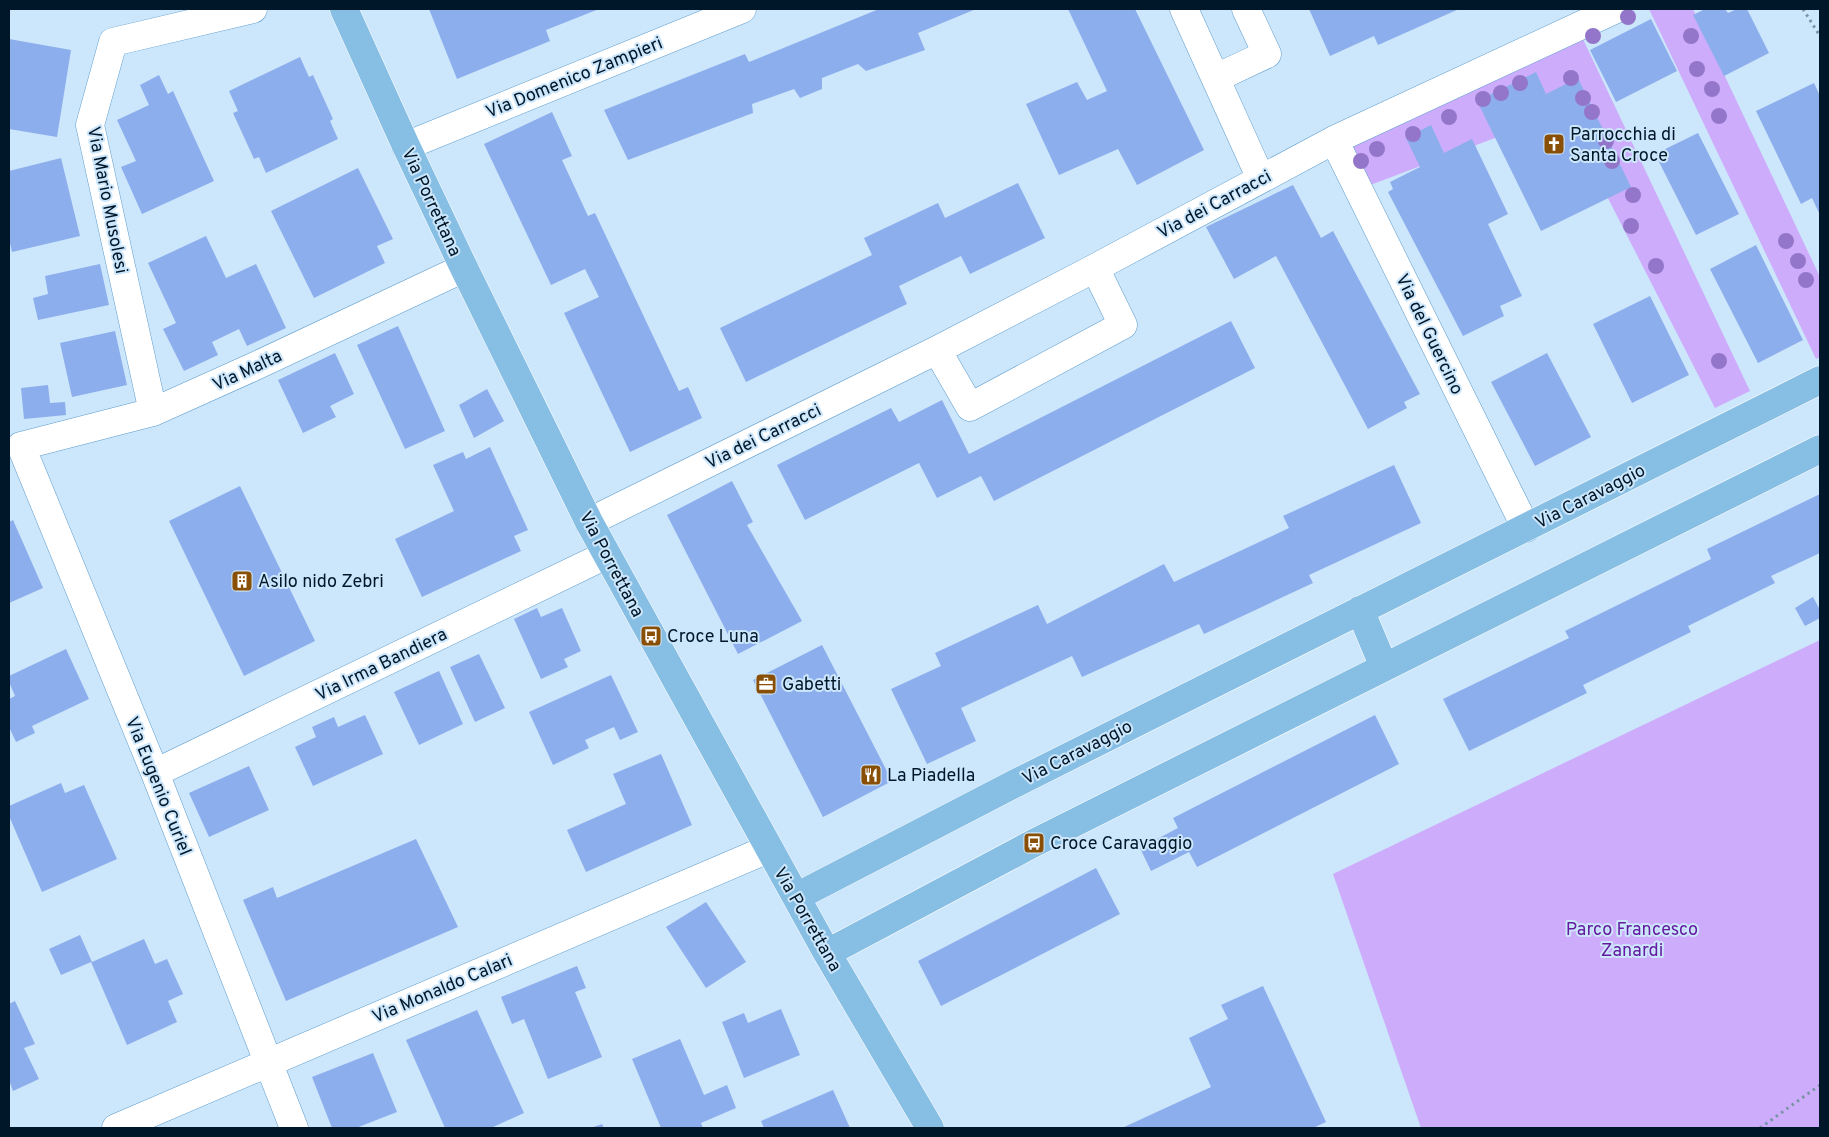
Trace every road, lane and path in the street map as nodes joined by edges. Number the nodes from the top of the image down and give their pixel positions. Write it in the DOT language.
graph roads {
  1 [pos="253,9"];
  2 [pos="344,9"];
  3 [pos="742,9"];
  4 [pos="1184,9"];
  5 [pos="1246,9"];
  6 [pos="1616,9"];
  7 [pos="1803,9"];
  8 [pos="1820,36"];
  9 [pos="1216,78"];
  10 [pos="1334,140"];
  11 [pos="406,146"];
  12 [pos="1261,179"];
  13 [pos="464,268"];
  14 [pos="1095,268"];
  15 [pos="937,350"];
  16 [pos="1820,380"];
  17 [pos="153,412"];
  18 [pos="21,446"];
  19 [pos="1820,449"];
  20 [pos="589,522"];
  21 [pos="1526,528"];
  22 [pos="606,555"];
  23 [pos="1360,610"];
  24 [pos="1384,667"];
  25 [pos="155,773"];
  26 [pos="768,848"];
  27 [pos="796,898"];
  28 [pos="827,954"];
  29 [pos="269,1062"];
  30 [pos="1820,1085"];
  31 [pos="116,1128"];
  32 [pos="294,1128"];
  33 [pos="930,1128"];
  34 [pos="1760,1128"];
  1 -- 17 [label="street, Via Mario Musolesi"];
  2 -- 11 [label="main road, Via Porrettana"];
  3 -- 11 [label="street, Via Domenico Zampieri"];
  4 -- 9 [label="street"];
  5 -- 9 [label="street"];
  6 -- 10 [label="street, Via dei Carracci"];
  7 -- 8 [label="path"];
  9 -- 12 [label="street"];
  10 -- 12 [label="street, Via dei Carracci"];
  10 -- 21 [label="street, Via del Guercino"];
  11 -- 13 [label="main road, Via Porrettana"];
  12 -- 14 [label="street, Via dei Carracci"];
  13 -- 17 [label="street, Via Malta"];
  13 -- 20 [label="main road, Via Porrettana"];
  14 -- 15 [label="street, Via dei Carracci"];
  14 -- 15 [label="street"];
  15 -- 20 [label="street, Via dei Carracci"];
  16 -- 21 [label="main road, Via Caravaggio"];
  17 -- 18 [label="street, Via Malta"];
  18 -- 25 [label="street, Via Eugenio Curiel"];
  19 -- 24 [label="main road"];
  20 -- 22 [label="main road, Via Porrettana"];
  21 -- 23 [label="main road, Via Caravaggio"];
  22 -- 25 [label="street, Via Irma Bandiera"];
  22 -- 26 [label="main road, Via Porrettana"];
  23 -- 24 [label="main road"];
  23 -- 27 [label="main road, Via Caravaggio"];
  24 -- 28 [label="main road"];
  25 -- 29 [label="street, Via Eugenio Curiel"];
  26 -- 27 [label="main road, Via Porrettana"];
  26 -- 29 [label="street, Via Monaldo Calari"];
  27 -- 28 [label="main road, Via Porrettana"];
  28 -- 33 [label="main road, Via Porrettana"];
  29 -- 31 [label="street, Via Monaldo Calari"];
  29 -- 32 [label="street, Via Eugenio Curiel"];
  30 -- 34 [label="path"];
}
